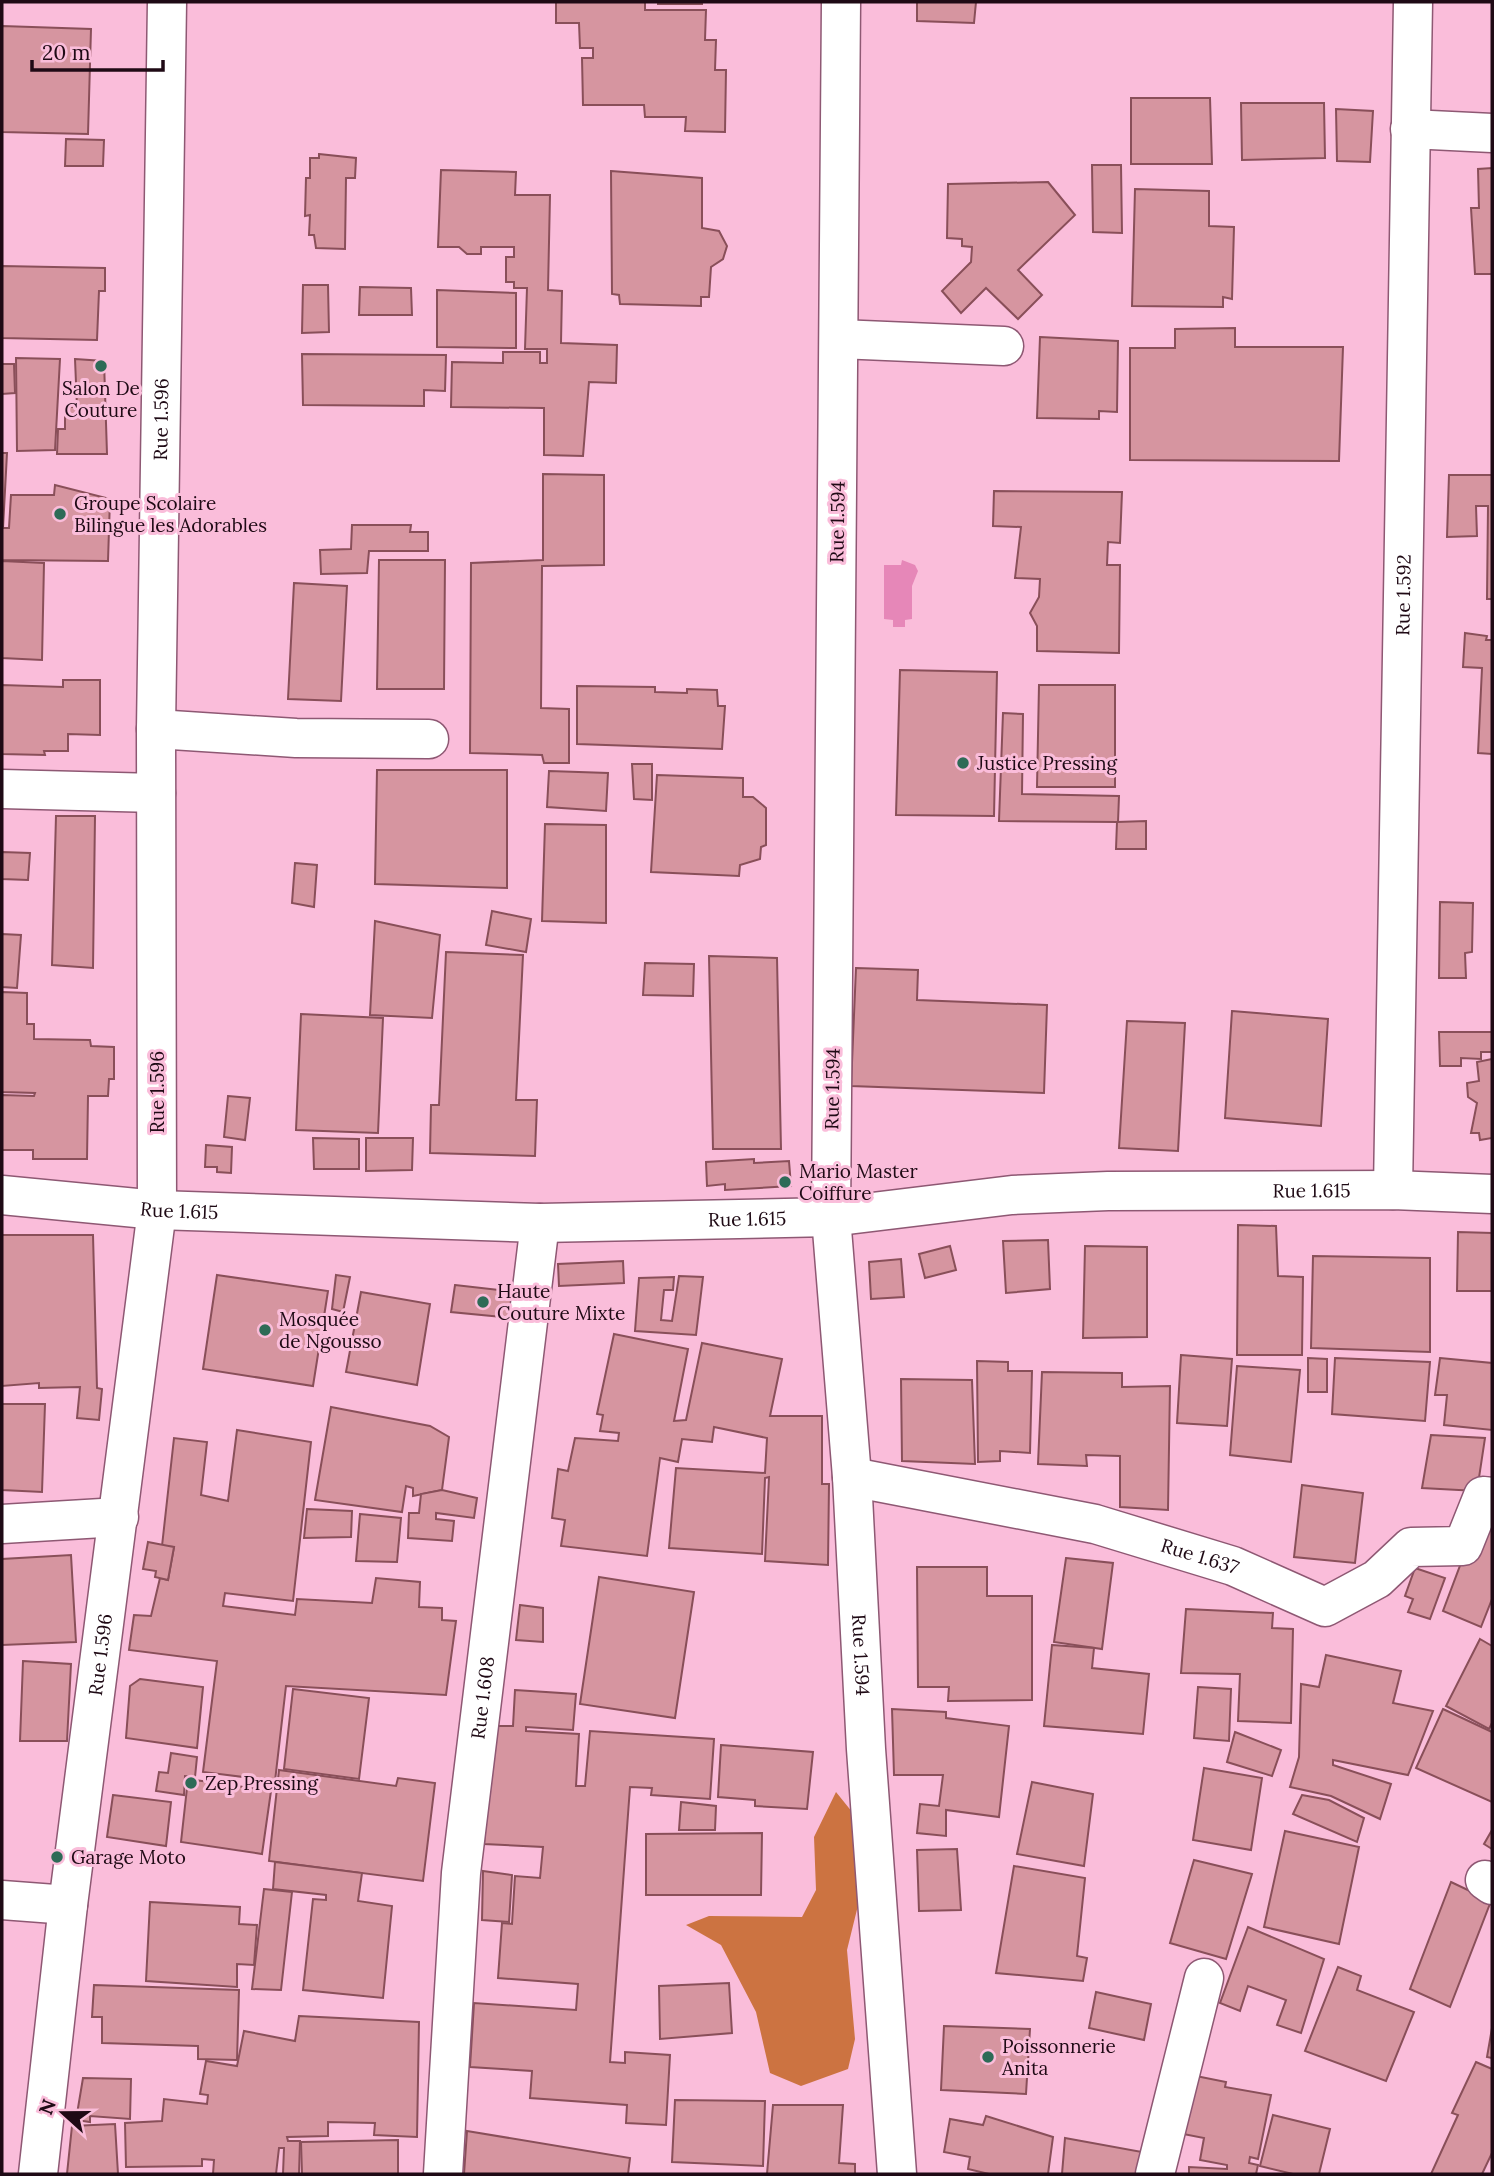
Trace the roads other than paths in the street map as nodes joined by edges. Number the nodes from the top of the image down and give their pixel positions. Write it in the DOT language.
graph roads {
  1 [pos="167,2"];
  2 [pos="841,2"];
  3 [pos="1413,2"];
  4 [pos="1410,129"];
  5 [pos="1492,133"];
  6 [pos="839,338"];
  7 [pos="1004,346"];
  8 [pos="156,729"];
  9 [pos="429,738"];
  10 [pos="2,789"];
  11 [pos="156,793"];
  12 [pos="1393,1190"];
  13 [pos="1492,1194"];
  14 [pos="2,1195"];
  15 [pos="157,1210"];
  16 [pos="831,1217"];
  17 [pos="540,1223"];
  18 [pos="852,1477"];
  19 [pos="1492,1497"];
  20 [pos="119,1517"];
  21 [pos="2,1524"];
  22 [pos="2,1900"];
  23 [pos="68,1905"];
  24 [pos="1204,1978"];
  25 [pos="38,2174"];
  26 [pos="443,2174"];
  27 [pos="897,2174"];
  28 [pos="1155,2174"];
  1 -- 8 [label="street, Rue 1.596"];
  2 -- 6 [label="street, Rue 1.594"];
  3 -- 4 [label="street, Rue 1.592"];
  4 -- 5 [label="street"];
  4 -- 12 [label="street, Rue 1.592"];
  6 -- 7 [label="street"];
  6 -- 16 [label="street, Rue 1.594"];
  8 -- 9 [label="street"];
  8 -- 11 [label="street, Rue 1.596"];
  10 -- 11 [label="street"];
  11 -- 15 [label="street, Rue 1.596"];
  12 -- 13 [label="street, Rue 1.615"];
  12 -- 16 [label="street, Rue 1.615"];
  14 -- 15 [label="street, Rue 1.615"];
  15 -- 17 [label="street, Rue 1.615"];
  15 -- 20 [label="street, Rue 1.596"];
  16 -- 17 [label="street, Rue 1.615"];
  16 -- 18 [label="street, Rue 1.594"];
  17 -- 26 [label="street, Rue 1.608"];
  18 -- 19 [label="street, Rue 1.637"];
  18 -- 27 [label="street, Rue 1.594"];
  20 -- 21 [label="street"];
  20 -- 23 [label="street, Rue 1.596"];
  22 -- 23 [label="street"];
  23 -- 25 [label="street, Rue 1.596"];
  24 -- 28 [label="street"];
}
